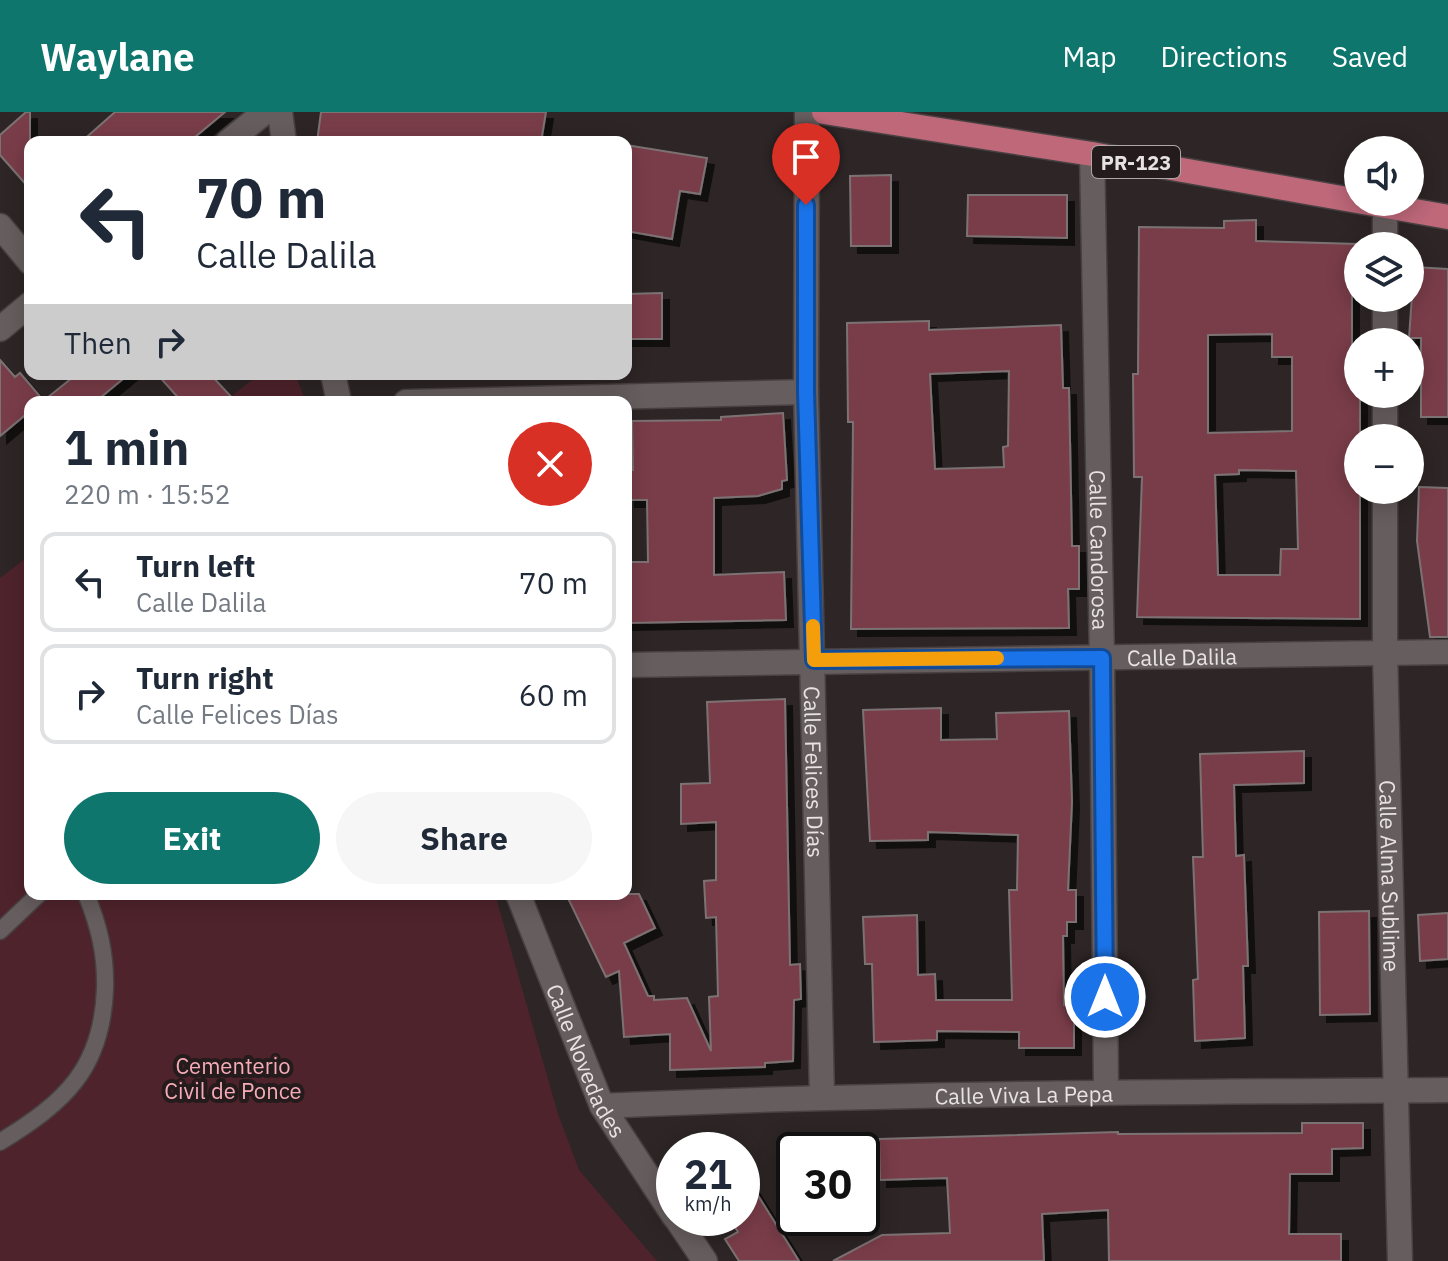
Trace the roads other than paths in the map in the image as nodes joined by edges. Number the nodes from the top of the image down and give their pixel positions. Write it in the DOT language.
graph roads {
  1 [pos="265,112"];
  2 [pos="280,112"];
  3 [pos="807,112"];
  4 [pos="824,112"];
  5 [pos="235,136"];
  6 [pos="283,136"];
  7 [pos="1092,154"];
  8 [pos="1344,200"];
  9 [pos="1424,213"];
  10 [pos="1448,217"];
  11 [pos="0,226"];
  12 [pos="24,255"];
  13 [pos="24,309"];
  14 [pos="0,329"];
  15 [pos="806,392"];
  16 [pos="632,396"];
  17 [pos="1385,504"];
  18 [pos="1385,652"];
  19 [pos="1448,652"];
  20 [pos="1102,658"];
  21 [pos="814,660"];
  22 [pos="632,665"];
  23 [pos="33,900"];
  24 [pos="89,900"];
  25 [pos="520,900"];
  26 [pos="0,931"];
  27 [pos="1106,1090"];
  28 [pos="1395,1090"];
  29 [pos="1448,1090"];
  30 [pos="822,1096"];
  31 [pos="602,1106"];
  32 [pos="0,1142"];
  33 [pos="656,1188"];
  34 [pos="688,1236"];
  35 [pos="705,1261"];
  36 [pos="1400,1261"];
  1 -- 5 [label="street"];
  2 -- 6 [label="street"];
  3 -- 15 [label="street, Calle Felices Días"];
  4 -- 7 [label="main road, PR-123"];
  7 -- 8 [label="main road, PR-123"];
  7 -- 20 [label="street, Calle Candorosa"];
  9 -- 10 [label="main road, PR-123"];
  11 -- 12 [label="street"];
  13 -- 14 [label="street"];
  15 -- 16 [label="street"];
  15 -- 21 [label="street, Calle Felices Días"];
  17 -- 18 [label="street, Calle Alma Sublime"];
  18 -- 19 [label="street, Calle Dalila"];
  18 -- 20 [label="street, Calle Dalila"];
  18 -- 28 [label="street, Calle Alma Sublime"];
  20 -- 21 [label="street, Calle Dalila"];
  20 -- 27 [label="street, Calle Candorosa"];
  21 -- 22 [label="street, Calle Dalila"];
  21 -- 30 [label="street, Calle Felices Días"];
  23 -- 26 [label="lane"];
  24 -- 32 [label="lane"];
  25 -- 31 [label="street, Calle Novedades"];
  27 -- 28 [label="street, Calle Viva La Pepa"];
  27 -- 30 [label="street, Calle Viva La Pepa"];
  28 -- 29 [label="street, Calle Viva La Pepa"];
  28 -- 36 [label="street, Calle Alma Sublime"];
  30 -- 31 [label="street, Calle Viva La Pepa"];
  31 -- 33 [label="street, Calle Novedades"];
  34 -- 35 [label="street, Calle Novedades"];
}
